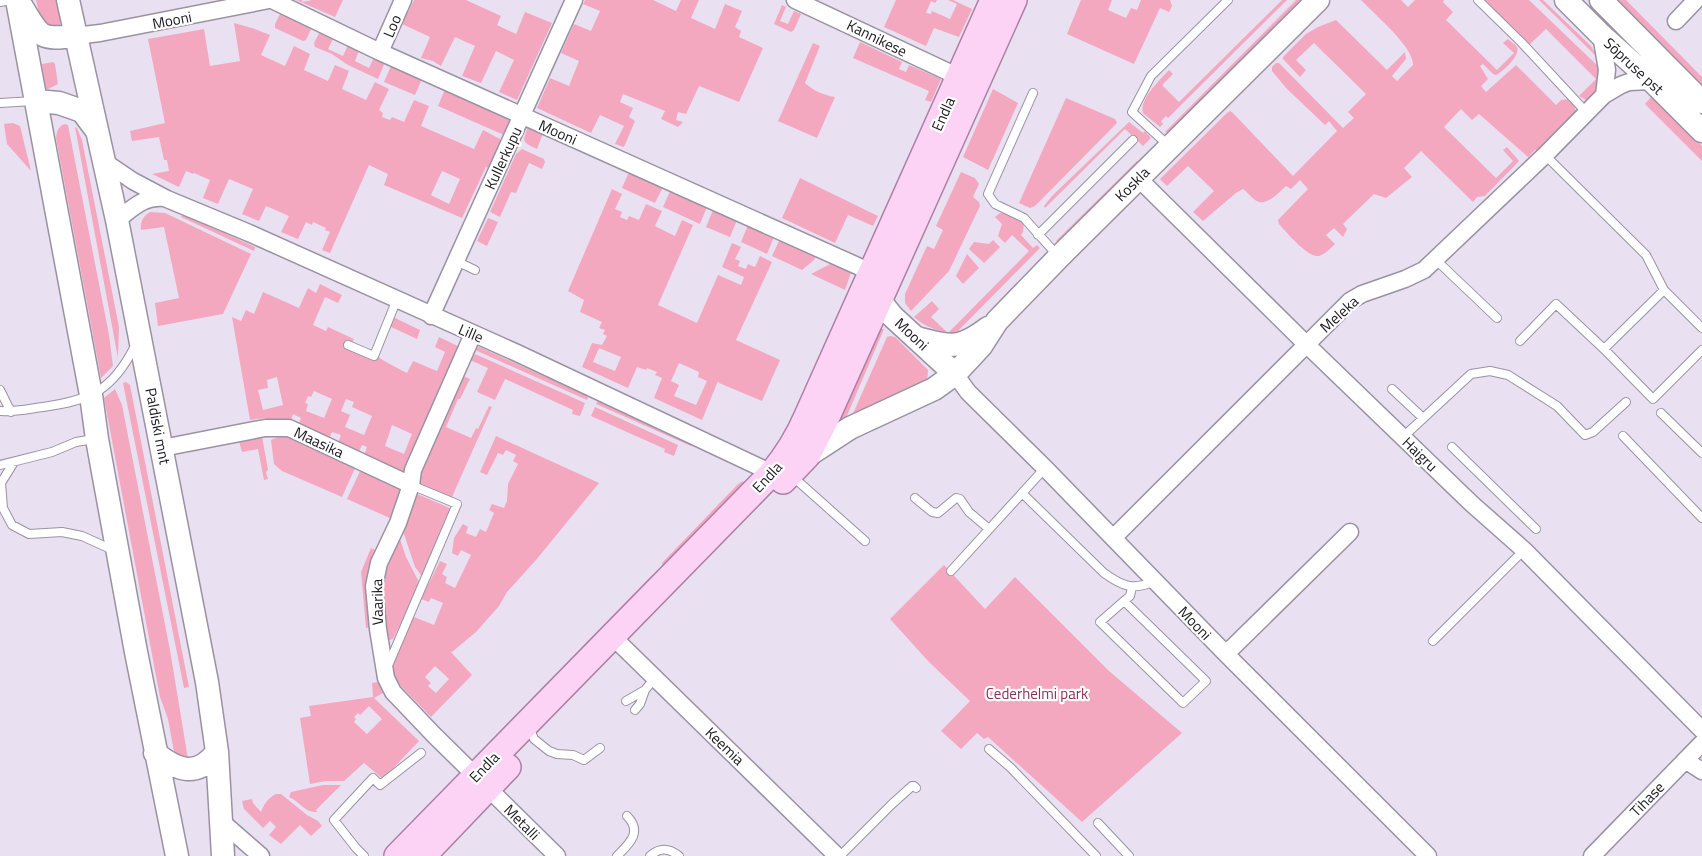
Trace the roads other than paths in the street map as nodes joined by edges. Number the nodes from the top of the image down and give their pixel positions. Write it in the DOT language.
graph roads {
  1 [pos="11,0"];
  2 [pos="17,0"];
  3 [pos="68,0"];
  4 [pos="271,0"];
  5 [pos="403,0"];
  6 [pos="574,0"];
  7 [pos="795,0"];
  8 [pos="994,0"];
  9 [pos="1014,0"];
  10 [pos="1228,0"];
  11 [pos="1318,0"];
  12 [pos="1478,0"];
  13 [pos="1566,0"];
  14 [pos="1601,0"];
  15 [pos="1696,0"];
  16 [pos="0,2"];
  17 [pos="1676,21"];
  18 [pos="1601,35"];
  19 [pos="75,36"];
  20 [pos="380,52"];
  21 [pos="949,73"];
  22 [pos="1652,81"];
  23 [pos="1033,93"];
  24 [pos="1604,95"];
  25 [pos="36,101"];
  26 [pos="1702,102"];
  27 [pos="0,103"];
  28 [pos="1587,113"];
  29 [pos="522,116"];
  30 [pos="1702,131"];
  31 [pos="98,134"];
  32 [pos="1133,140"];
  33 [pos="1170,147"];
  34 [pos="1545,155"];
  35 [pos="105,162"];
  36 [pos="1138,178"];
  37 [pos="167,199"];
  38 [pos="117,220"];
  39 [pos="1038,235"];
  40 [pos="1059,257"];
  41 [pos="1435,259"];
  42 [pos="456,261"];
  43 [pos="474,270"];
  44 [pos="872,272"];
  45 [pos="1664,290"];
  46 [pos="397,299"];
  47 [pos="879,300"];
  48 [pos="431,316"];
  49 [pos="1497,318"];
  50 [pos="997,321"];
  51 [pos="1702,328"];
  52 [pos="473,334"];
  53 [pos="140,338"];
  54 [pos="917,338"];
  55 [pos="1520,341"];
  56 [pos="1306,344"];
  57 [pos="348,345"];
  58 [pos="1604,349"];
  59 [pos="1702,350"];
  60 [pos="955,374"];
  61 [pos="1392,389"];
  62 [pos="0,390"];
  63 [pos="91,396"];
  64 [pos="1626,402"];
  65 [pos="0,411"];
  66 [pos="11,412"];
  67 [pos="1661,413"];
  68 [pos="1423,418"];
  69 [pos="1623,436"];
  70 [pos="1403,437"];
  71 [pos="97,439"];
  72 [pos="162,448"];
  73 [pos="1452,448"];
  74 [pos="1702,453"];
  75 [pos="807,456"];
  76 [pos="14,462"];
  77 [pos="0,465"];
  78 [pos="1045,468"];
  79 [pos="781,473"];
  80 [pos="412,477"];
  81 [pos="1022,493"];
  82 [pos="915,498"];
  83 [pos="1702,518"];
  84 [pos="989,529"];
  85 [pos="1536,529"];
  86 [pos="1350,532"];
  87 [pos="1113,538"];
  88 [pos="865,541"];
  89 [pos="1524,550"];
  90 [pos="118,552"];
  91 [pos="951,571"];
  92 [pos="1155,581"];
  93 [pos="1132,587"];
  94 [pos="1124,601"];
  95 [pos="617,641"];
  96 [pos="1433,641"];
  97 [pos="1224,653"];
  98 [pos="384,674"];
  99 [pos="650,684"];
  100 [pos="626,701"];
  101 [pos="635,710"];
  102 [pos="1702,730"];
  103 [pos="531,731"];
  104 [pos="1702,743"];
  105 [pos="600,748"];
  106 [pos="990,749"];
  107 [pos="217,752"];
  108 [pos="422,753"];
  109 [pos="155,754"];
  110 [pos="1685,760"];
  111 [pos="1702,771"];
  112 [pos="482,782"];
  113 [pos="916,788"];
  114 [pos="627,816"];
  115 [pos="222,822"];
  116 [pos="1098,823"];
  117 [pos="177,856"];
  118 [pos="223,856"];
  119 [pos="261,856"];
  120 [pos="364,856"];
  121 [pos="397,856"];
  122 [pos="423,856"];
  123 [pos="557,856"];
  124 [pos="617,856"];
  125 [pos="650,856"];
  126 [pos="679,856"];
  127 [pos="839,856"];
  128 [pos="1096,856"];
  129 [pos="1129,856"];
  130 [pos="1428,856"];
  131 [pos="1592,856"];
  1 -- 16 [label="lane"];
  2 -- 19 [label="main road"];
  2 -- 25 [label="main road"];
  3 -- 19 [label="main road, Paldiski mnt"];
  4 -- 19 [label="street, Mooni"];
  4 -- 20 [label="street, Mooni"];
  5 -- 20 [label="street, Loo"];
  6 -- 29 [label="street, Kullerkupu"];
  7 -- 21 [label="street, Kannikese"];
  8 -- 21 [label="main road, Endla"];
  9 -- 47 [label="main road, Endla"];
  10 -- 33 [label="lane"];
  11 -- 33 [label="main road, Koskla"];
  12 -- 28 [label="lane"];
  13 -- 18 [label="main road, Sõpruse pst"];
  14 -- 26 [label="main road, Sõpruse pst"];
  15 -- 17 [label="street"];
  18 -- 22 [label="main road, Sõpruse pst"];
  18 -- 24 [label="street"];
  19 -- 31 [label="main road, Paldiski mnt"];
  20 -- 29 [label="street, Mooni"];
  21 -- 44 [label="main road, Endla"];
  22 -- 24 [label="street, Meleka"];
  22 -- 30 [label="main road, Sõpruse pst"];
  23 -- 39 [label="lane"];
  24 -- 28 [label="street, Meleka"];
  25 -- 27 [label="lane"];
  25 -- 31 [label="main road"];
  25 -- 63 [label="main road"];
  28 -- 34 [label="street, Meleka"];
  29 -- 42 [label="street, Kullerkupu"];
  29 -- 44 [label="street, Mooni"];
  31 -- 35 [label="main road, Paldiski mnt"];
  32 -- 39 [label="lane"];
  33 -- 36 [label="main road, Koskla"];
  34 -- 41 [label="street, Meleka"];
  34 -- 45 [label="lane"];
  35 -- 37 [label="street, Lille"];
  35 -- 38 [label="main road, Paldiski mnt"];
  36 -- 40 [label="main road, Koskla"];
  36 -- 56 [label="street, Haigru"];
  37 -- 38 [label="street, Lille"];
  37 -- 46 [label="street, Lille"];
  38 -- 53 [label="main road, Paldiski mnt"];
  39 -- 40 [label="lane"];
  40 -- 50 [label="main road, Koskla"];
  41 -- 49 [label="lane"];
  41 -- 56 [label="street, Meleka"];
  42 -- 43 [label="lane"];
  42 -- 48 [label="street, Kullerkupu"];
  44 -- 47 [label="main road, Mooni"];
  44 -- 79 [label="main road, Endla"];
  45 -- 51 [label="lane"];
  45 -- 58 [label="lane"];
  46 -- 48 [label="street, Lille"];
  46 -- 57 [label="lane"];
  47 -- 54 [label="main road, Mooni"];
  47 -- 75 [label="main road, Endla"];
  48 -- 52 [label="street, Lille"];
  50 -- 54 [label="main road"];
  50 -- 60 [label="main road, Koskla"];
  52 -- 79 [label="street, Lille"];
  52 -- 80 [label="street, Vaarika"];
  53 -- 63 [label="lane"];
  53 -- 72 [label="main road, Paldiski mnt"];
  54 -- 60 [label="main road, Mooni"];
  55 -- 58 [label="lane"];
  56 -- 70 [label="street, Haigru"];
  56 -- 87 [label="street, Meleka"];
  58 -- 59 [label="lane"];
  60 -- 75 [label="main road, Koskla"];
  60 -- 78 [label="street, Mooni"];
  61 -- 68 [label="lane"];
  62 -- 66 [label="lane"];
  63 -- 66 [label="lane"];
  63 -- 71 [label="main road"];
  64 -- 68 [label="lane"];
  65 -- 66 [label="lane"];
  67 -- 74 [label="lane"];
  68 -- 70 [label="lane"];
  69 -- 83 [label="lane"];
  70 -- 89 [label="street, Haigru"];
  71 -- 76 [label="lane"];
  71 -- 90 [label="main road"];
  72 -- 80 [label="street, Maasika"];
  72 -- 107 [label="main road, Paldiski mnt"];
  73 -- 85 [label="lane"];
  75 -- 79 [label="main road, Endla"];
  76 -- 77 [label="lane"];
  76 -- 90 [label="lane"];
  78 -- 81 [label="lane"];
  78 -- 87 [label="street, Mooni"];
  79 -- 88 [label="lane"];
  79 -- 95 [label="main road, Endla"];
  80 -- 98 [label="street, Vaarika"];
  80 -- 98 [label="lane"];
  81 -- 84 [label="lane"];
  81 -- 93 [label="lane"];
  82 -- 84 [label="lane"];
  84 -- 91 [label="lane"];
  86 -- 97 [label="street"];
  87 -- 92 [label="street, Mooni"];
  89 -- 96 [label="lane"];
  89 -- 102 [label="street, Haigru"];
  90 -- 109 [label="main road"];
  92 -- 93 [label="lane"];
  92 -- 97 [label="street, Mooni"];
  93 -- 94 [label="lane"];
  94 -- 94 [label="lane"];
  95 -- 99 [label="street, Keemia"];
  95 -- 103 [label="main road, Endla"];
  97 -- 130 [label="street, Mooni"];
  98 -- 112 [label="street, Vaarika"];
  99 -- 100 [label="lane"];
  99 -- 101 [label="lane"];
  99 -- 127 [label="street, Keemia"];
  103 -- 105 [label="lane"];
  103 -- 112 [label="main road, Endla"];
  104 -- 110 [label="street, Tihase"];
  106 -- 128 [label="lane"];
  107 -- 109 [label="main road"];
  107 -- 115 [label="main road, Paldiski mnt"];
  108 -- 120 [label="lane"];
  109 -- 117 [label="main road"];
  110 -- 111 [label="street"];
  110 -- 131 [label="street, Tihase"];
  112 -- 121 [label="main road, Endla"];
  112 -- 122 [label="main road, Endla"];
  112 -- 123 [label="street, Metalli"];
  113 -- 127 [label="lane"];
  114 -- 124 [label="lane"];
  115 -- 118 [label="main road, Paldiski mnt"];
  115 -- 119 [label="street"];
  116 -- 129 [label="lane"];
  125 -- 126 [label="lane"];
}
